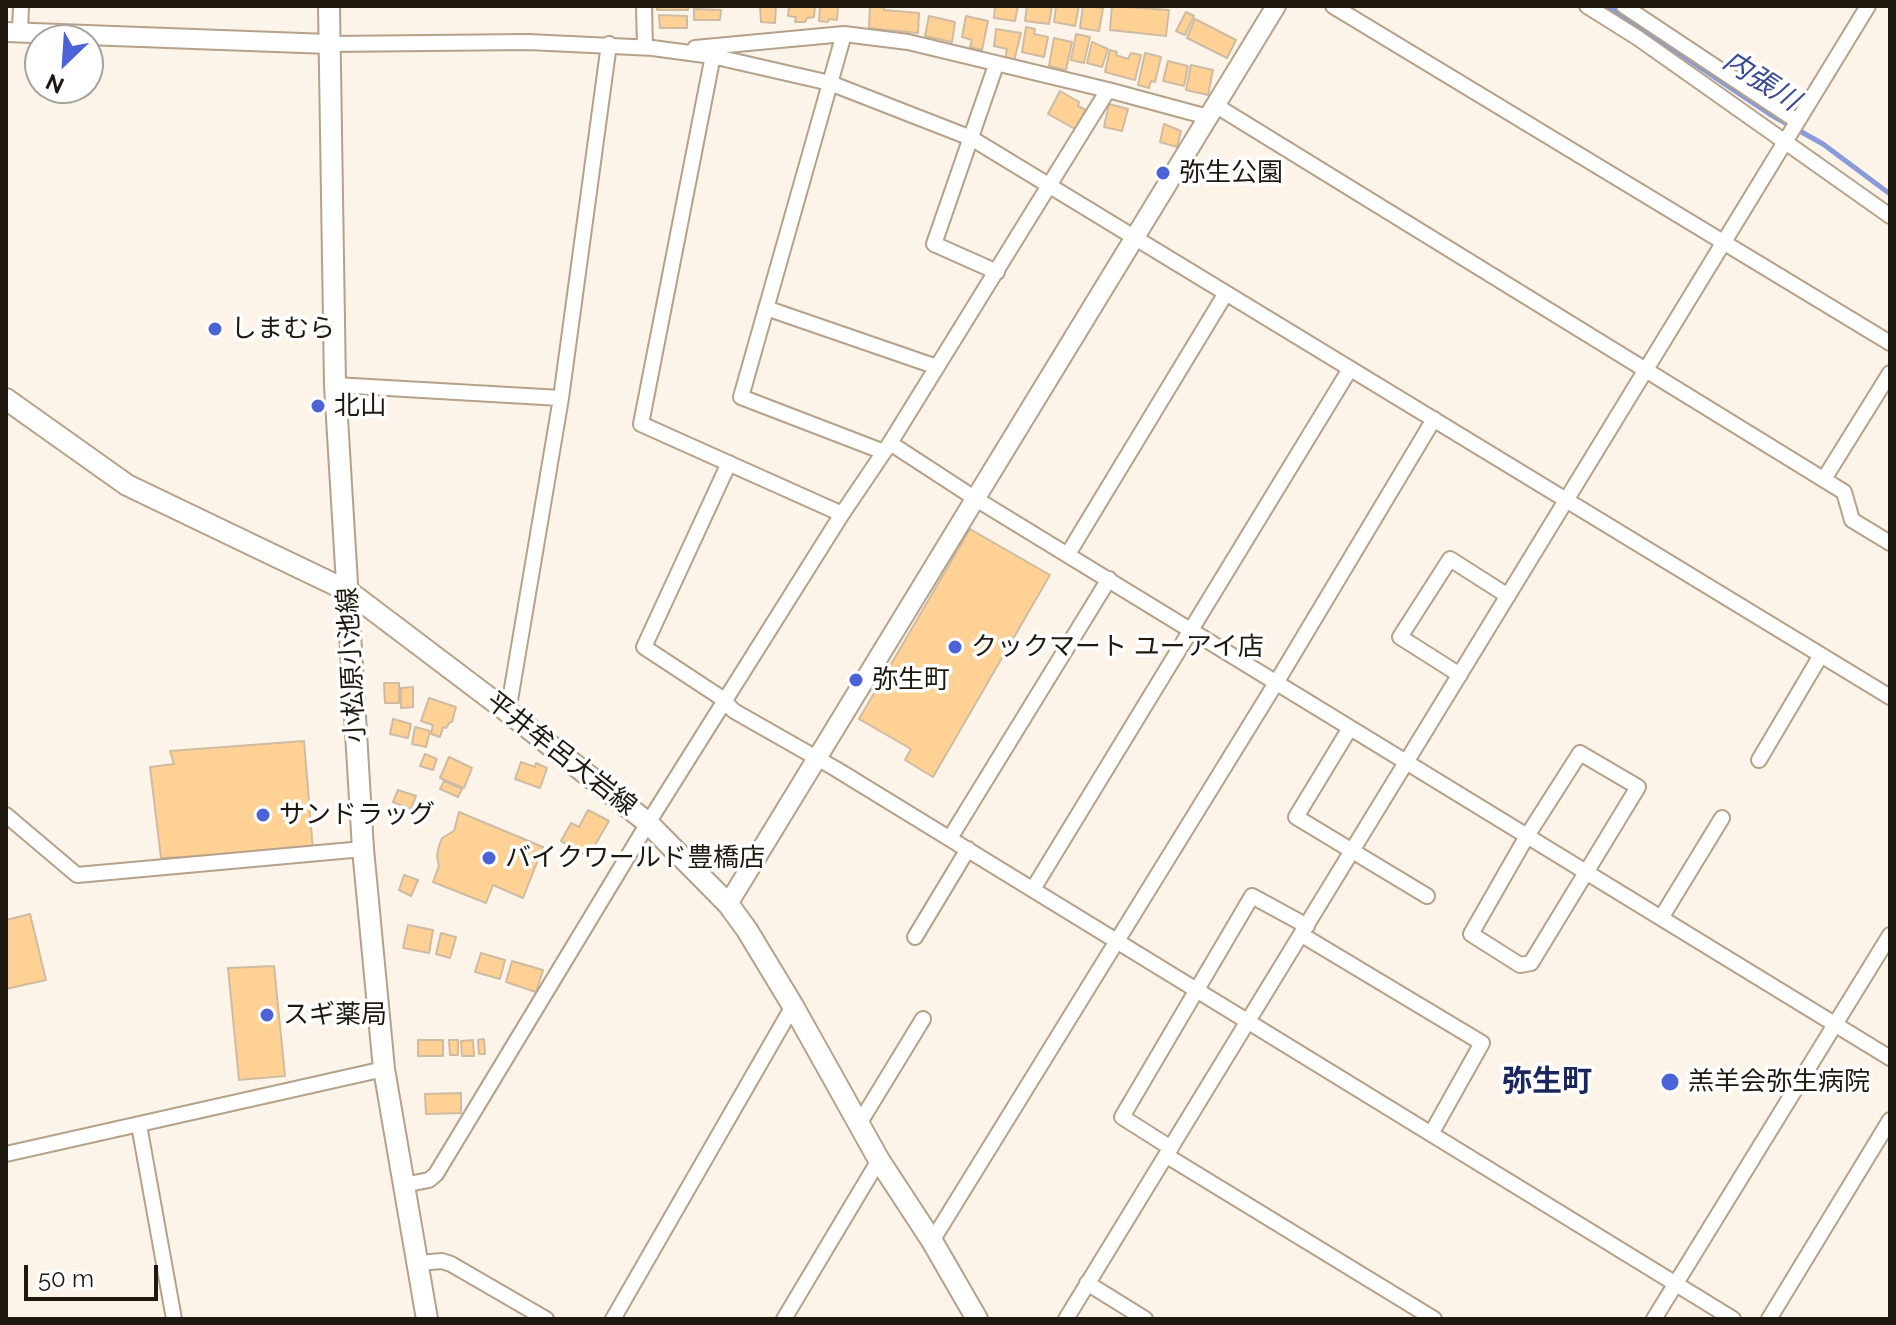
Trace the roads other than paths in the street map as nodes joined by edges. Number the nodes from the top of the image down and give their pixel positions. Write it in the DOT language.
graph roads {
  1 [pos="21,6"];
  2 [pos="329,6"];
  3 [pos="644,6"];
  4 [pos="1276,6"];
  5 [pos="1333,6"];
  6 [pos="1587,6"];
  7 [pos="1624,6"];
  8 [pos="1868,6"];
  9 [pos="13,32"];
  10 [pos="844,34"];
  11 [pos="329,44"];
  12 [pos="609,44"];
  13 [pos="645,47"];
  14 [pos="713,51"];
  15 [pos="996,65"];
  16 [pos="830,83"];
  17 [pos="1108,90"];
  18 [pos="1212,111"];
  19 [pos="1797,122"];
  20 [pos="971,138"];
  21 [pos="1785,140"];
  22 [pos="1051,184"];
  23 [pos="1890,216"];
  24 [pos="1136,237"];
  25 [pos="1724,242"];
  26 [pos="997,272"];
  27 [pos="1226,293"];
  28 [pos="766,308"];
  29 [pos="1890,343"];
  30 [pos="937,367"];
  31 [pos="1647,368"];
  32 [pos="1350,369"];
  33 [pos="1890,373"];
  34 [pos="335,385"];
  35 [pos="561,398"];
  36 [pos="6,399"];
  37 [pos="1434,419"];
  38 [pos="887,447"];
  39 [pos="729,463"];
  40 [pos="1824,479"];
  41 [pos="976,499"];
  42 [pos="1566,499"];
  43 [pos="842,514"];
  44 [pos="1890,543"];
  45 [pos="1068,554"];
  46 [pos="1109,579"];
  47 [pos="348,591"];
  48 [pos="1508,596"];
  49 [pos="1191,630"];
  50 [pos="1821,655"];
  51 [pos="1460,675"];
  52 [pos="1276,683"];
  53 [pos="1890,697"];
  54 [pos="726,703"];
  55 [pos="508,712"];
  56 [pos="1350,728"];
  57 [pos="816,760"];
  58 [pos="1759,760"];
  59 [pos="1407,763"];
  60 [pos="6,815"];
  61 [pos="1722,818"];
  62 [pos="648,823"];
  63 [pos="1527,836"];
  64 [pos="950,838"];
  65 [pos="363,849"];
  66 [pos="968,849"];
  67 [pos="1352,852"];
  68 [pos="1586,873"];
  69 [pos="1033,889"];
  70 [pos="1427,896"];
  71 [pos="728,904"];
  72 [pos="1661,918"];
  73 [pos="1304,930"];
  74 [pos="1890,935"];
  75 [pos="915,937"];
  76 [pos="1116,941"];
  77 [pos="1197,992"];
  78 [pos="793,1006"];
  79 [pos="923,1019"];
  80 [pos="1248,1022"];
  81 [pos="1835,1025"];
  82 [pos="1890,1058"];
  83 [pos="384,1069"];
  84 [pos="1890,1120"];
  85 [pos="859,1124"];
  86 [pos="139,1125"];
  87 [pos="1431,1134"];
  88 [pos="1169,1152"];
  89 [pos="6,1154"];
  90 [pos="879,1160"];
  91 [pos="403,1185"];
  92 [pos="932,1241"];
  93 [pos="418,1263"];
  94 [pos="1087,1283"];
  95 [pos="1676,1284"];
  96 [pos="174,1319"];
  97 [pos="427,1319"];
  98 [pos="546,1319"];
  99 [pos="613,1319"];
  100 [pos="784,1319"];
  101 [pos="977,1319"];
  102 [pos="1066,1319"];
  103 [pos="1145,1319"];
  104 [pos="1434,1319"];
  105 [pos="1654,1319"];
  106 [pos="1733,1319"];
  107 [pos="1769,1319"];
  1 -- 9 [label="street"];
  2 -- 11 [label="main road, 小松原小池線"];
  3 -- 13 [label="street"];
  4 -- 18 [label="street"];
  5 -- 25 [label="street"];
  6 -- 21 [label="street"];
  7 -- 19 [label="street"];
  8 -- 19 [label="street"];
  9 -- 11 [label="street"];
  10 -- 14 [label="street"];
  10 -- 15 [label="street"];
  10 -- 16 [label="street"];
  11 -- 12 [label="street"];
  11 -- 34 [label="main road, 小松原小池線"];
  12 -- 13 [label="street"];
  12 -- 35 [label="street"];
  13 -- 14 [label="street"];
  14 -- 16 [label="street"];
  14 -- 39 [label="street"];
  15 -- 17 [label="street"];
  15 -- 20 [label="street"];
  16 -- 20 [label="street"];
  16 -- 28 [label="street"];
  17 -- 18 [label="street"];
  17 -- 22 [label="street"];
  18 -- 24 [label="street"];
  18 -- 31 [label="street"];
  19 -- 21 [label="street"];
  20 -- 22 [label="street"];
  20 -- 26 [label="street"];
  21 -- 23 [label="street"];
  21 -- 25 [label="street"];
  22 -- 24 [label="street"];
  22 -- 26 [label="street"];
  24 -- 27 [label="street"];
  24 -- 41 [label="street"];
  25 -- 29 [label="street"];
  25 -- 31 [label="street"];
  26 -- 30 [label="street"];
  27 -- 32 [label="street"];
  27 -- 45 [label="street"];
  28 -- 30 [label="street"];
  28 -- 38 [label="street"];
  30 -- 38 [label="street"];
  31 -- 40 [label="street"];
  31 -- 42 [label="street"];
  32 -- 37 [label="street"];
  32 -- 49 [label="street"];
  33 -- 40 [label="street"];
  34 -- 35 [label="street"];
  34 -- 47 [label="main road, 小松原小池線"];
  35 -- 55 [label="street"];
  36 -- 47 [label="main road, 平井牟呂大岩線"];
  37 -- 42 [label="street"];
  37 -- 52 [label="street"];
  38 -- 41 [label="street"];
  38 -- 43 [label="street"];
  39 -- 43 [label="street"];
  39 -- 54 [label="street"];
  40 -- 44 [label="street"];
  41 -- 45 [label="street"];
  41 -- 57 [label="street"];
  42 -- 48 [label="street"];
  42 -- 50 [label="street"];
  43 -- 54 [label="street"];
  45 -- 46 [label="street"];
  46 -- 49 [label="street"];
  46 -- 64 [label="street"];
  47 -- 55 [label="main road, 平井牟呂大岩線"];
  47 -- 65 [label="main road, 小松原小池線"];
  48 -- 51 [label="street"];
  48 -- 51 [label="street"];
  49 -- 52 [label="street"];
  49 -- 69 [label="street"];
  50 -- 53 [label="street"];
  50 -- 58 [label="street"];
  51 -- 59 [label="street"];
  52 -- 56 [label="street"];
  52 -- 76 [label="street"];
  54 -- 57 [label="street"];
  54 -- 62 [label="street"];
  55 -- 62 [label="main road, 平井牟呂大岩線"];
  56 -- 59 [label="street"];
  56 -- 67 [label="street"];
  57 -- 64 [label="street"];
  57 -- 71 [label="street"];
  59 -- 63 [label="street"];
  59 -- 67 [label="street"];
  60 -- 65 [label="street"];
  61 -- 72 [label="street"];
  62 -- 71 [label="main road, 平井牟呂大岩線"];
  62 -- 91 [label="street"];
  63 -- 68 [label="street"];
  63 -- 68 [label="street"];
  63 -- 68 [label="street"];
  64 -- 66 [label="street"];
  65 -- 83 [label="main road, 小松原小池線"];
  66 -- 69 [label="street"];
  66 -- 75 [label="street"];
  67 -- 70 [label="street"];
  67 -- 73 [label="street"];
  68 -- 72 [label="street"];
  69 -- 76 [label="street"];
  71 -- 78 [label="main road, 平井牟呂大岩線"];
  72 -- 81 [label="street"];
  73 -- 77 [label="street"];
  73 -- 80 [label="street"];
  73 -- 87 [label="street"];
  74 -- 81 [label="street"];
  76 -- 77 [label="street"];
  76 -- 92 [label="street"];
  77 -- 80 [label="street"];
  77 -- 88 [label="street"];
  78 -- 85 [label="main road, 平井牟呂大岩線"];
  78 -- 99 [label="street"];
  79 -- 85 [label="street"];
  80 -- 87 [label="street"];
  80 -- 88 [label="street"];
  81 -- 82 [label="street"];
  81 -- 95 [label="street"];
  83 -- 86 [label="street"];
  83 -- 91 [label="main road, 小松原小池線"];
  84 -- 107 [label="street"];
  85 -- 90 [label="main road, 平井牟呂大岩線"];
  86 -- 89 [label="street"];
  86 -- 96 [label="street"];
  87 -- 95 [label="street"];
  88 -- 94 [label="street"];
  88 -- 104 [label="street"];
  90 -- 92 [label="main road, 平井牟呂大岩線"];
  90 -- 100 [label="street"];
  91 -- 93 [label="main road, 小松原小池線"];
  92 -- 101 [label="main road, 平井牟呂大岩線"];
  93 -- 97 [label="main road, 小松原小池線"];
  93 -- 98 [label="street"];
  94 -- 102 [label="street"];
  94 -- 103 [label="street"];
  95 -- 105 [label="street"];
  95 -- 106 [label="street"];
}
